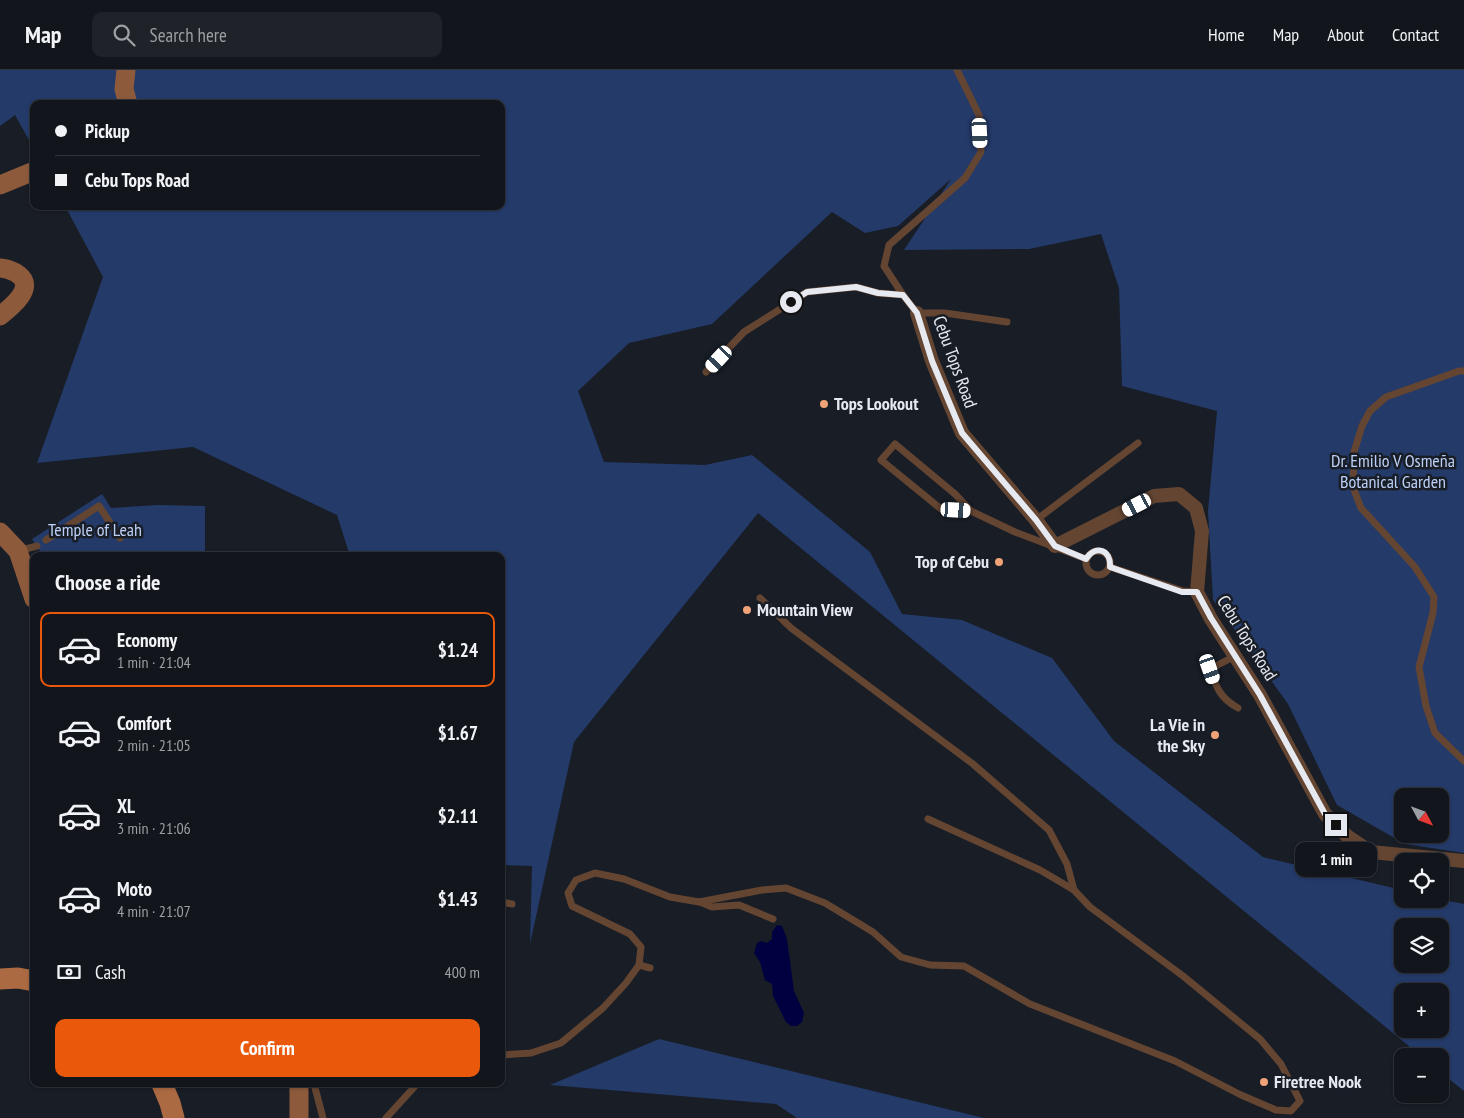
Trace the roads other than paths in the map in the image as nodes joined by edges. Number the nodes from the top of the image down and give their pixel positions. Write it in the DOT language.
graph roads {
  1 [pos="126,70"];
  2 [pos="957,70"];
  3 [pos="127,100"];
  4 [pos="30,173"];
  5 [pos="0,185"];
  6 [pos="0,268"];
  7 [pos="903,295"];
  8 [pos="917,313"];
  9 [pos="0,316"];
  10 [pos="1007,322"];
  11 [pos="1464,371"];
  12 [pos="706,372"];
  13 [pos="1138,444"];
  14 [pos="971,511"];
  15 [pos="1036,520"];
  16 [pos="0,532"];
  17 [pos="120,538"];
  18 [pos="46,540"];
  19 [pos="37,546"];
  20 [pos="1055,546"];
  21 [pos="18,551"];
  22 [pos="1086,559"];
  23 [pos="1110,567"];
  24 [pos="30,586"];
  25 [pos="1197,592"];
  26 [pos="760,598"];
  27 [pos="1235,656"];
  28 [pos="1238,708"];
  29 [pos="1464,761"];
  30 [pos="928,819"];
  31 [pos="1464,861"];
  32 [pos="1074,890"];
  33 [pos="699,902"];
  34 [pos="505,903"];
  35 [pos="512,904"];
  36 [pos="773,919"];
  37 [pos="640,965"];
  38 [pos="650,968"];
  39 [pos="0,979"];
  40 [pos="30,980"];
  41 [pos="505,1054"];
  42 [pos="163,1087"];
  43 [pos="300,1087"];
  44 [pos="315,1087"];
  45 [pos="413,1087"];
  46 [pos="174,1118"];
  47 [pos="299,1118"];
  48 [pos="323,1118"];
  49 [pos="386,1118"];
  1 -- 3 [label="street"];
  2 -- 7 [label="lane"];
  4 -- 5 [label="street"];
  6 -- 9 [label="street"];
  7 -- 8 [label="lane"];
  7 -- 12 [label="lane"];
  8 -- 10 [label="lane"];
  8 -- 15 [label="street, Cebu Tops Road"];
  11 -- 29 [label="lane"];
  13 -- 15 [label="lane"];
  14 -- 14 [label="lane"];
  14 -- 20 [label="lane"];
  15 -- 20 [label="street, Cebu Tops Road"];
  16 -- 21 [label="street"];
  17 -- 18 [label="lane"];
  19 -- 21 [label="lane"];
  20 -- 22 [label="lane"];
  20 -- 25 [label="street, Cebu Tops Road"];
  21 -- 24 [label="street"];
  22 -- 23 [label="lane"];
  22 -- 23 [label="lane"];
  23 -- 25 [label="lane"];
  25 -- 27 [label="street, Cebu Tops Road"];
  26 -- 32 [label="lane"];
  27 -- 28 [label="lane"];
  27 -- 31 [label="street, Cebu Tops Road"];
  30 -- 32 [label="lane"];
  32 -- 33 [label="lane"];
  33 -- 36 [label="lane"];
  33 -- 37 [label="lane"];
  34 -- 35 [label="lane"];
  37 -- 38 [label="lane"];
  37 -- 41 [label="lane"];
  39 -- 40 [label="main road"];
  42 -- 46 [label="main road"];
  43 -- 47 [label="street"];
  44 -- 48 [label="lane"];
  45 -- 49 [label="lane"];
}
